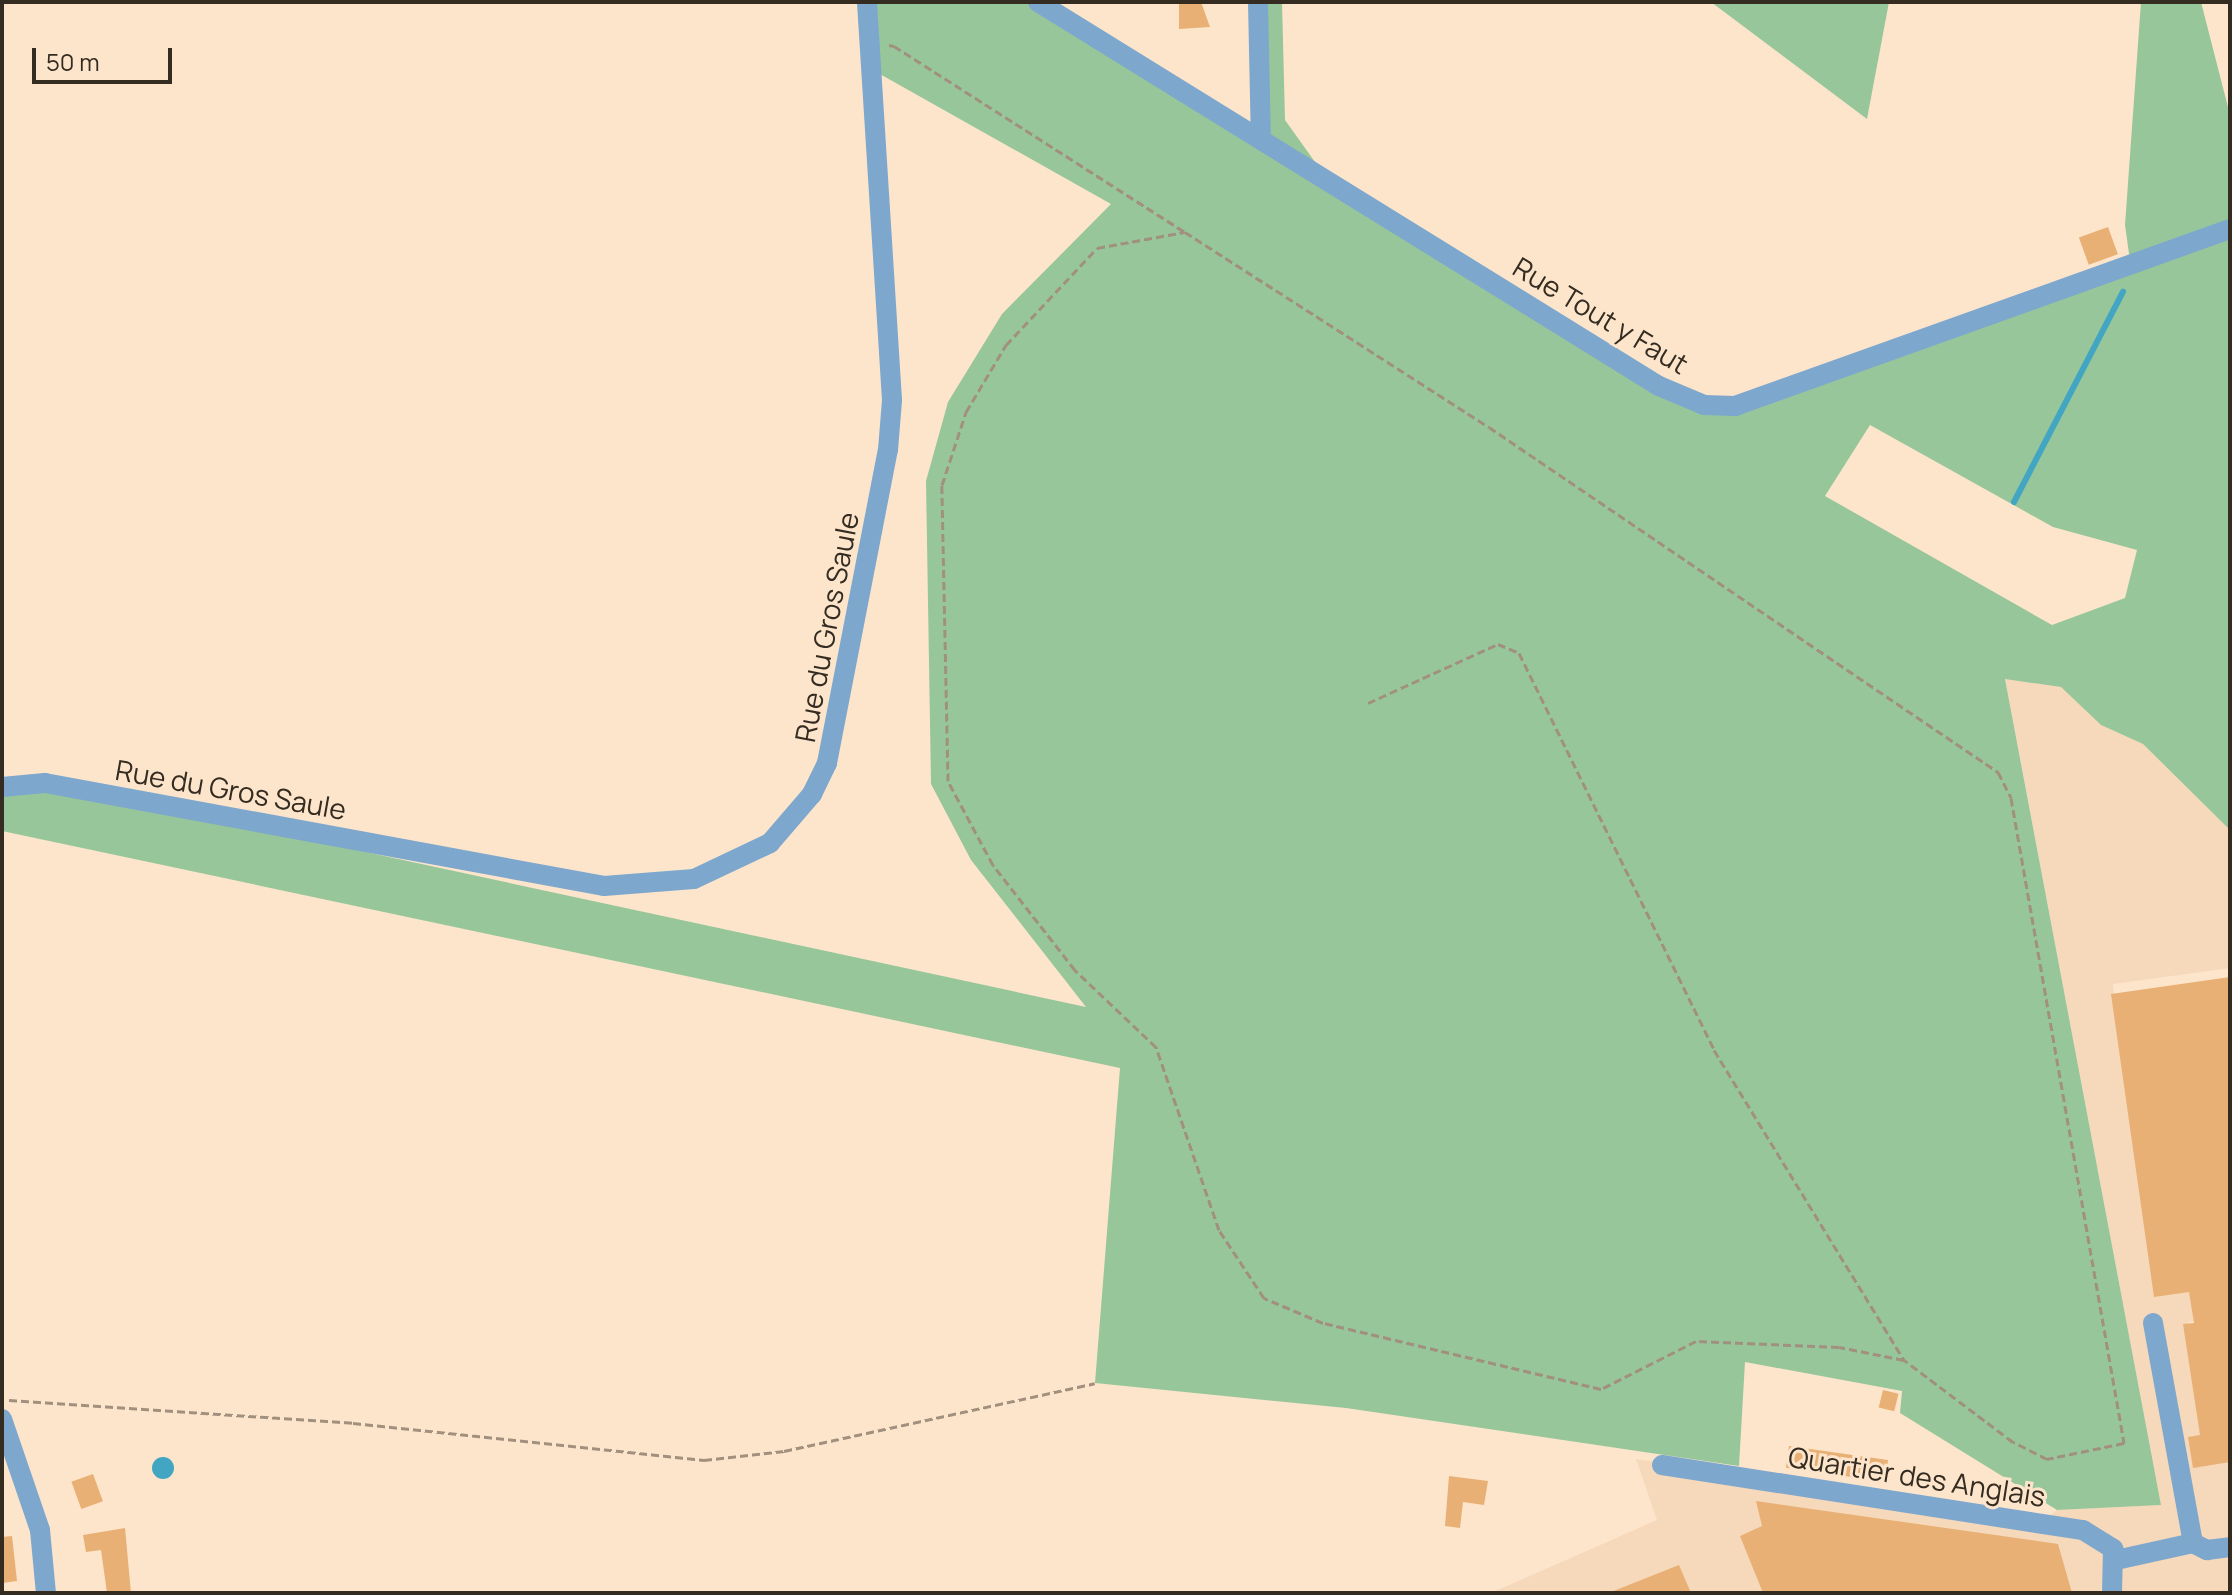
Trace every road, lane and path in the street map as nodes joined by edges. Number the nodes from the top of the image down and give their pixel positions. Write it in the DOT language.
graph roads {
  1 [pos="867,2"];
  2 [pos="1038,2"];
  3 [pos="1258,2"];
  4 [pos="870,40"];
  5 [pos="1261,140"];
  6 [pos="2230,229"];
  7 [pos="1185,232"];
  8 [pos="1368,703"];
  9 [pos="2,787"];
  10 [pos="2153,1323"];
  11 [pos="1904,1360"];
  12 [pos="1095,1383"];
  13 [pos="2,1400"];
  14 [pos="2,1419"];
  15 [pos="1662,1465"];
  16 [pos="2193,1543"];
  17 [pos="2230,1547"];
  18 [pos="2116,1560"];
  19 [pos="46,1593"];
  20 [pos="2112,1593"];
  1 -- 4 [label="street, Rue du Gros Saule"];
  2 -- 5 [label="street, Rue Tout y Faut"];
  3 -- 5 [label="street"];
  4 -- 7 [label="path"];
  4 -- 9 [label="street, Rue du Gros Saule"];
  5 -- 6 [label="street, Rue Tout y Faut"];
  7 -- 11 [label="path"];
  7 -- 11 [label="path"];
  8 -- 11 [label="path"];
  10 -- 16 [label="street"];
  12 -- 13 [label="path"];
  14 -- 19 [label="street"];
  15 -- 18 [label="street, Quartier des Anglais"];
  16 -- 17 [label="street"];
  16 -- 18 [label="street"];
  18 -- 20 [label="street"];
}
